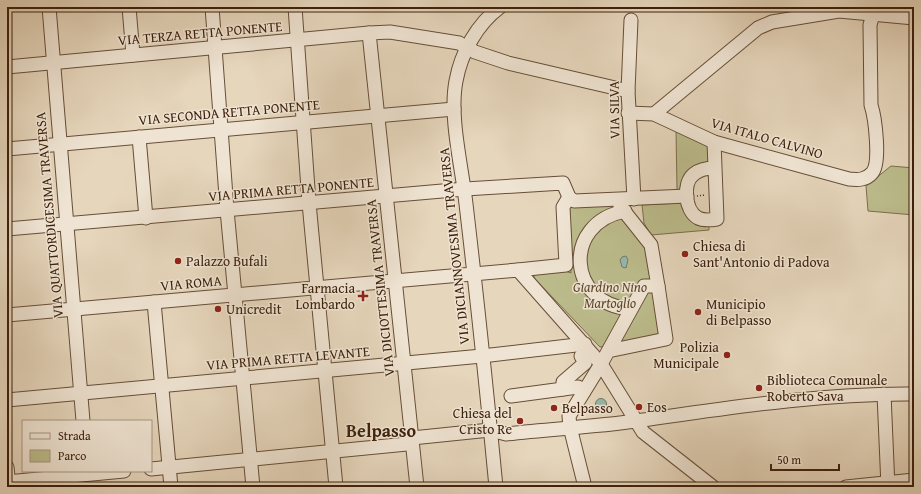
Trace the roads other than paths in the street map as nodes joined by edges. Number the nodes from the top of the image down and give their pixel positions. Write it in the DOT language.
graph roads {
  1 [pos="49,7"];
  2 [pos="129,7"];
  3 [pos="212,7"];
  4 [pos="294,7"];
  5 [pos="496,9"];
  6 [pos="874,10"];
  7 [pos="914,18"];
  8 [pos="631,20"];
  9 [pos="369,32"];
  10 [pos="297,40"];
  11 [pos="215,47"];
  12 [pos="467,47"];
  13 [pos="132,55"];
  14 [pos="52,63"];
  15 [pos="7,67"];
  16 [pos="628,91"];
  17 [pos="454,109"];
  18 [pos="628,113"];
  19 [pos="654,114"];
  20 [pos="378,115"];
  21 [pos="303,122"];
  22 [pos="221,129"];
  23 [pos="139,137"];
  24 [pos="714,142"];
  25 [pos="60,144"];
  26 [pos="7,149"];
  27 [pos="715,168"];
  28 [pos="464,189"];
  29 [pos="386,196"];
  30 [pos="687,196"];
  31 [pos="569,197"];
  32 [pos="614,198"];
  33 [pos="634,199"];
  34 [pos="309,203"];
  35 [pos="227,210"];
  36 [pos="625,211"];
  37 [pos="146,218"];
  38 [pos="66,225"];
  39 [pos="7,229"];
  40 [pos="580,264"];
  41 [pos="566,265"];
  42 [pos="518,270"];
  43 [pos="474,273"];
  44 [pos="395,281"];
  45 [pos="658,286"];
  46 [pos="316,289"];
  47 [pos="235,295"];
  48 [pos="154,302"];
  49 [pos="74,309"];
  50 [pos="630,309"];
  51 [pos="7,315"];
  52 [pos="579,349"];
  53 [pos="608,351"];
  54 [pos="482,356"];
  55 [pos="404,363"];
  56 [pos="602,364"];
  57 [pos="323,370"];
  58 [pos="242,379"];
  59 [pos="162,386"];
  60 [pos="563,389"];
  61 [pos="584,391"];
  62 [pos="81,393"];
  63 [pos="884,394"];
  64 [pos="914,394"];
  65 [pos="511,396"];
  66 [pos="7,400"];
  67 [pos="83,420"];
  68 [pos="636,421"];
  69 [pos="570,427"];
  70 [pos="490,430"];
  71 [pos="411,443"];
  72 [pos="332,451"];
  73 [pos="250,459"];
  74 [pos="7,467"];
  75 [pos="169,467"];
  76 [pos="152,469"];
  77 [pos="118,472"];
  78 [pos="88,477"];
  79 [pos="914,480"];
  80 [pos="8,483"];
  81 [pos="889,485"];
  82 [pos="171,487"];
  83 [pos="253,487"];
  84 [pos="336,487"];
  85 [pos="417,487"];
  86 [pos="496,487"];
  87 [pos="585,487"];
  88 [pos="713,487"];
  89 [pos="846,487"];
  1 -- 14 [label="street, VIA QUATTORDICESIMA TRAVERSA"];
  2 -- 13 [label="street"];
  3 -- 11 [label="street"];
  4 -- 10 [label="street"];
  5 -- 12 [label="street, VIA DICIANNOVESIMA TRAVERSA"];
  6 -- 7 [label="street"];
  6 -- 19 [label="street"];
  6 -- 24 [label="street, VIA ITALO CALVINO"];
  8 -- 16 [label="street, VIA SILVA"];
  9 -- 10 [label="street, VIA TERZA RETTA PONENTE"];
  9 -- 12 [label="street, VIA TERZA RETTA PONENTE"];
  9 -- 20 [label="street, VIA DICIOTTESIMA TRAVERSA"];
  10 -- 11 [label="street, VIA TERZA RETTA PONENTE"];
  10 -- 21 [label="street"];
  11 -- 13 [label="street, VIA TERZA RETTA PONENTE"];
  11 -- 22 [label="street"];
  12 -- 16 [label="street, VIA TERZA RETTA PONENTE"];
  12 -- 17 [label="street, VIA DICIANNOVESIMA TRAVERSA"];
  13 -- 14 [label="street, VIA TERZA RETTA PONENTE"];
  14 -- 15 [label="street, VIA TERZA RETTA PONENTE"];
  14 -- 25 [label="street, VIA QUATTORDICESIMA TRAVERSA"];
  16 -- 18 [label="street, VIA SILVA"];
  17 -- 20 [label="street, VIA SECONDA RETTA PONENTE"];
  17 -- 28 [label="street, VIA DICIANNOVESIMA TRAVERSA"];
  18 -- 19 [label="street, VIA ITALO CALVINO"];
  18 -- 33 [label="street, VIA SILVA"];
  19 -- 24 [label="street, VIA ITALO CALVINO"];
  20 -- 21 [label="street, VIA SECONDA RETTA PONENTE"];
  20 -- 29 [label="street, VIA DICIOTTESIMA TRAVERSA"];
  21 -- 22 [label="street, VIA SECONDA RETTA PONENTE"];
  21 -- 34 [label="street"];
  22 -- 23 [label="street, VIA SECONDA RETTA PONENTE"];
  22 -- 35 [label="street"];
  23 -- 25 [label="street, VIA SECONDA RETTA PONENTE"];
  23 -- 37 [label="street"];
  24 -- 27 [label="street"];
  25 -- 26 [label="street, VIA SECONDA RETTA PONENTE"];
  25 -- 38 [label="street, VIA QUATTORDICESIMA TRAVERSA"];
  27 -- 30 [label="street"];
  27 -- 30 [label="street"];
  28 -- 29 [label="street, VIA PRIMA RETTA PONENTE"];
  28 -- 31 [label="street, VIA PRIMA RETTA PONENTE"];
  28 -- 43 [label="street, VIA DICIANNOVESIMA TRAVERSA"];
  29 -- 34 [label="street, VIA PRIMA RETTA PONENTE"];
  29 -- 44 [label="street, VIA DICIOTTESIMA TRAVERSA"];
  30 -- 33 [label="street"];
  31 -- 32 [label="street"];
  31 -- 41 [label="street"];
  32 -- 33 [label="street"];
  32 -- 36 [label="street"];
  34 -- 35 [label="street, VIA PRIMA RETTA PONENTE"];
  34 -- 46 [label="street"];
  35 -- 37 [label="street, VIA PRIMA RETTA PONENTE"];
  35 -- 47 [label="street"];
  36 -- 40 [label="street"];
  36 -- 45 [label="street"];
  37 -- 38 [label="street, VIA PRIMA RETTA PONENTE"];
  38 -- 39 [label="street, VIA PRIMA RETTA PONENTE"];
  38 -- 49 [label="street, VIA QUATTORDICESIMA TRAVERSA"];
  40 -- 41 [label="street, VIA ROMA"];
  40 -- 50 [label="street"];
  41 -- 42 [label="street, VIA ROMA"];
  42 -- 43 [label="street, VIA ROMA"];
  42 -- 52 [label="street"];
  43 -- 44 [label="street, VIA ROMA"];
  43 -- 54 [label="street, VIA DICIANNOVESIMA TRAVERSA"];
  44 -- 46 [label="street, VIA ROMA"];
  44 -- 55 [label="street, VIA DICIOTTESIMA TRAVERSA"];
  45 -- 50 [label="street"];
  45 -- 53 [label="street"];
  46 -- 47 [label="street, VIA ROMA"];
  46 -- 57 [label="street"];
  47 -- 48 [label="street, VIA ROMA"];
  47 -- 58 [label="street"];
  48 -- 49 [label="street, VIA ROMA"];
  48 -- 59 [label="street"];
  49 -- 51 [label="street, VIA ROMA"];
  49 -- 62 [label="street, VIA QUATTORDICESIMA TRAVERSA"];
  50 -- 53 [label="street"];
  52 -- 54 [label="street, VIA PRIMA RETTA LEVANTE"];
  52 -- 56 [label="street"];
  52 -- 60 [label="street"];
  53 -- 56 [label="street"];
  54 -- 55 [label="street, VIA PRIMA RETTA LEVANTE"];
  54 -- 70 [label="street, VIA DICIANNOVESIMA TRAVERSA"];
  55 -- 57 [label="street, VIA PRIMA RETTA LEVANTE"];
  55 -- 71 [label="street, VIA DICIOTTESIMA TRAVERSA"];
  56 -- 61 [label="street"];
  56 -- 68 [label="street"];
  57 -- 58 [label="street, VIA PRIMA RETTA LEVANTE"];
  57 -- 72 [label="street"];
  58 -- 59 [label="street, VIA PRIMA RETTA LEVANTE"];
  58 -- 73 [label="street"];
  59 -- 62 [label="street, VIA PRIMA RETTA LEVANTE"];
  59 -- 75 [label="street"];
  60 -- 61 [label="street"];
  60 -- 65 [label="street"];
  61 -- 69 [label="street"];
  62 -- 66 [label="street, VIA PRIMA RETTA LEVANTE"];
  62 -- 67 [label="street, VIA QUATTORDICESIMA TRAVERSA"];
  63 -- 64 [label="street"];
  63 -- 68 [label="street"];
  63 -- 81 [label="street"];
  68 -- 69 [label="street"];
  68 -- 88 [label="street"];
  69 -- 70 [label="street"];
  69 -- 87 [label="street"];
  70 -- 71 [label="street"];
  70 -- 86 [label="street, VIA DICIANNOVESIMA TRAVERSA"];
  71 -- 72 [label="street"];
  71 -- 85 [label="street"];
  72 -- 73 [label="street"];
  72 -- 84 [label="street"];
  73 -- 75 [label="street"];
  73 -- 83 [label="street"];
  74 -- 80 [label="street"];
  75 -- 76 [label="street"];
  75 -- 82 [label="street"];
  77 -- 78 [label="street"];
  78 -- 80 [label="street"];
  79 -- 81 [label="street"];
  81 -- 89 [label="street"];
}
